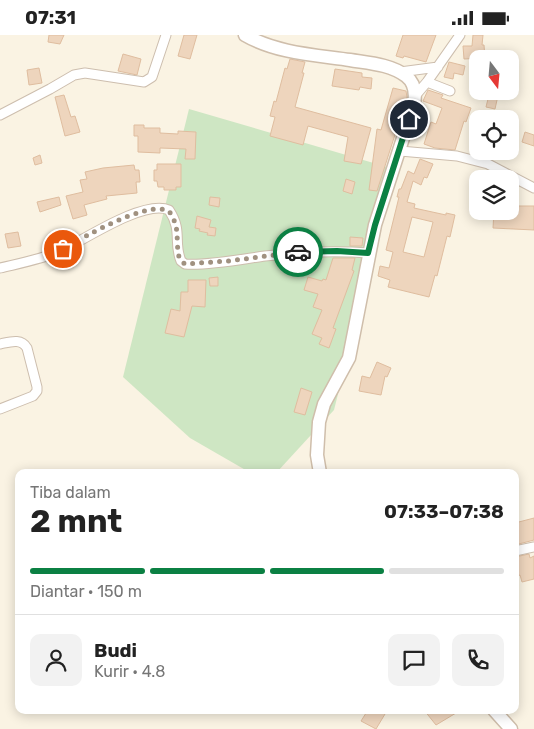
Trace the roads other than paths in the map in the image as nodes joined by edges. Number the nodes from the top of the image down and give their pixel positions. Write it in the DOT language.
graph roads {
  1 [pos="166,35"];
  2 [pos="245,35"];
  3 [pos="460,35"];
  4 [pos="438,67"];
  5 [pos="400,72"];
  6 [pos="427,83"];
  7 [pos="450,91"];
  8 [pos="415,96"];
  9 [pos="0,115"];
  10 [pos="400,151"];
  11 [pos="534,188"];
  12 [pos="368,253"];
  13 [pos="0,268"];
  14 [pos="0,344"];
  15 [pos="0,409"];
  16 [pos="319,469"];
  17 [pos="534,547"];
  18 [pos="519,550"];
  19 [pos="498,714"];
  20 [pos="511,729"];
  1 -- 9 [label="street"];
  2 -- 5 [label="main road"];
  3 -- 4 [label="street"];
  4 -- 5 [label="street"];
  4 -- 6 [label="street"];
  5 -- 8 [label="main road"];
  6 -- 7 [label="street"];
  6 -- 8 [label="street"];
  8 -- 10 [label="main road"];
  10 -- 11 [label="street"];
  10 -- 12 [label="main road"];
  12 -- 13 [label="street"];
  12 -- 16 [label="main road"];
  14 -- 15 [label="street"];
  17 -- 18 [label="street"];
  19 -- 20 [label="main road"];
}
